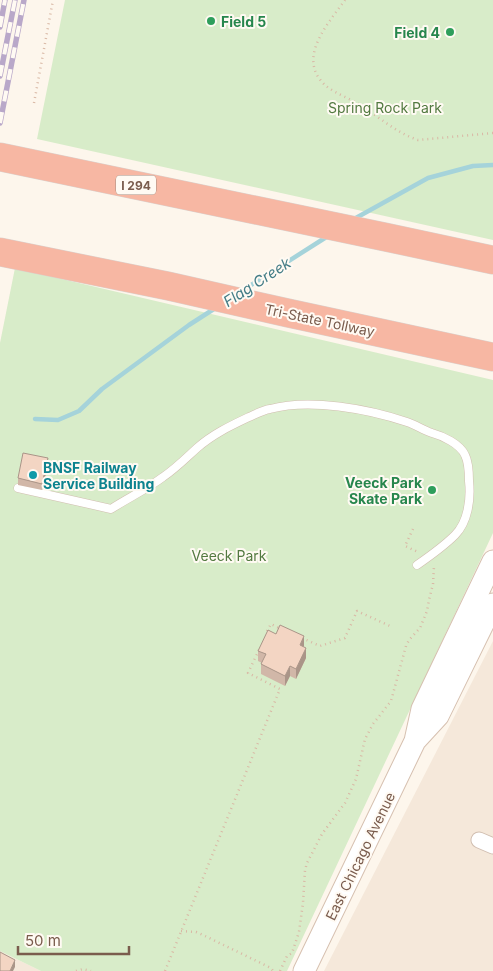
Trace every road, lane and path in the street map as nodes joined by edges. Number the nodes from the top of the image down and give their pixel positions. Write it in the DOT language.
graph roads {
  1 [pos="53,0"];
  2 [pos="344,0"];
  3 [pos="34,103"];
  4 [pos="493,132"];
  5 [pos="0,157"];
  6 [pos="0,252"];
  7 [pos="493,260"];
  8 [pos="493,357"];
  9 [pos="18,488"];
  10 [pos="413,528"];
  11 [pos="428,557"];
  12 [pos="493,561"];
  13 [pos="417,565"];
  14 [pos="493,604"];
  15 [pos="390,626"];
  16 [pos="267,632"];
  17 [pos="287,632"];
  18 [pos="296,635"];
  19 [pos="259,649"];
  20 [pos="415,742"];
  21 [pos="181,931"];
  22 [pos="76,971"];
  23 [pos="91,971"];
  24 [pos="164,971"];
  25 [pos="273,971"];
  26 [pos="280,971"];
  27 [pos="304,971"];
  1 -- 3 [label="path"];
  2 -- 4 [label="path"];
  5 -- 7 [label="highway, I 294"];
  6 -- 8 [label="highway, Tri-State Tollway"];
  9 -- 11 [label="lane"];
  10 -- 11 [label="path"];
  11 -- 13 [label="lane"];
  11 -- 26 [label="path"];
  12 -- 20 [label="main road, East Chicago Avenue"];
  14 -- 20 [label="main road, East Chicago Avenue"];
  15 -- 18 [label="path"];
  16 -- 17 [label="path"];
  19 -- 21 [label="path"];
  20 -- 27 [label="main road, East Chicago Avenue"];
  21 -- 24 [label="path"];
  21 -- 25 [label="path"];
  22 -- 23 [label="path"];
}
